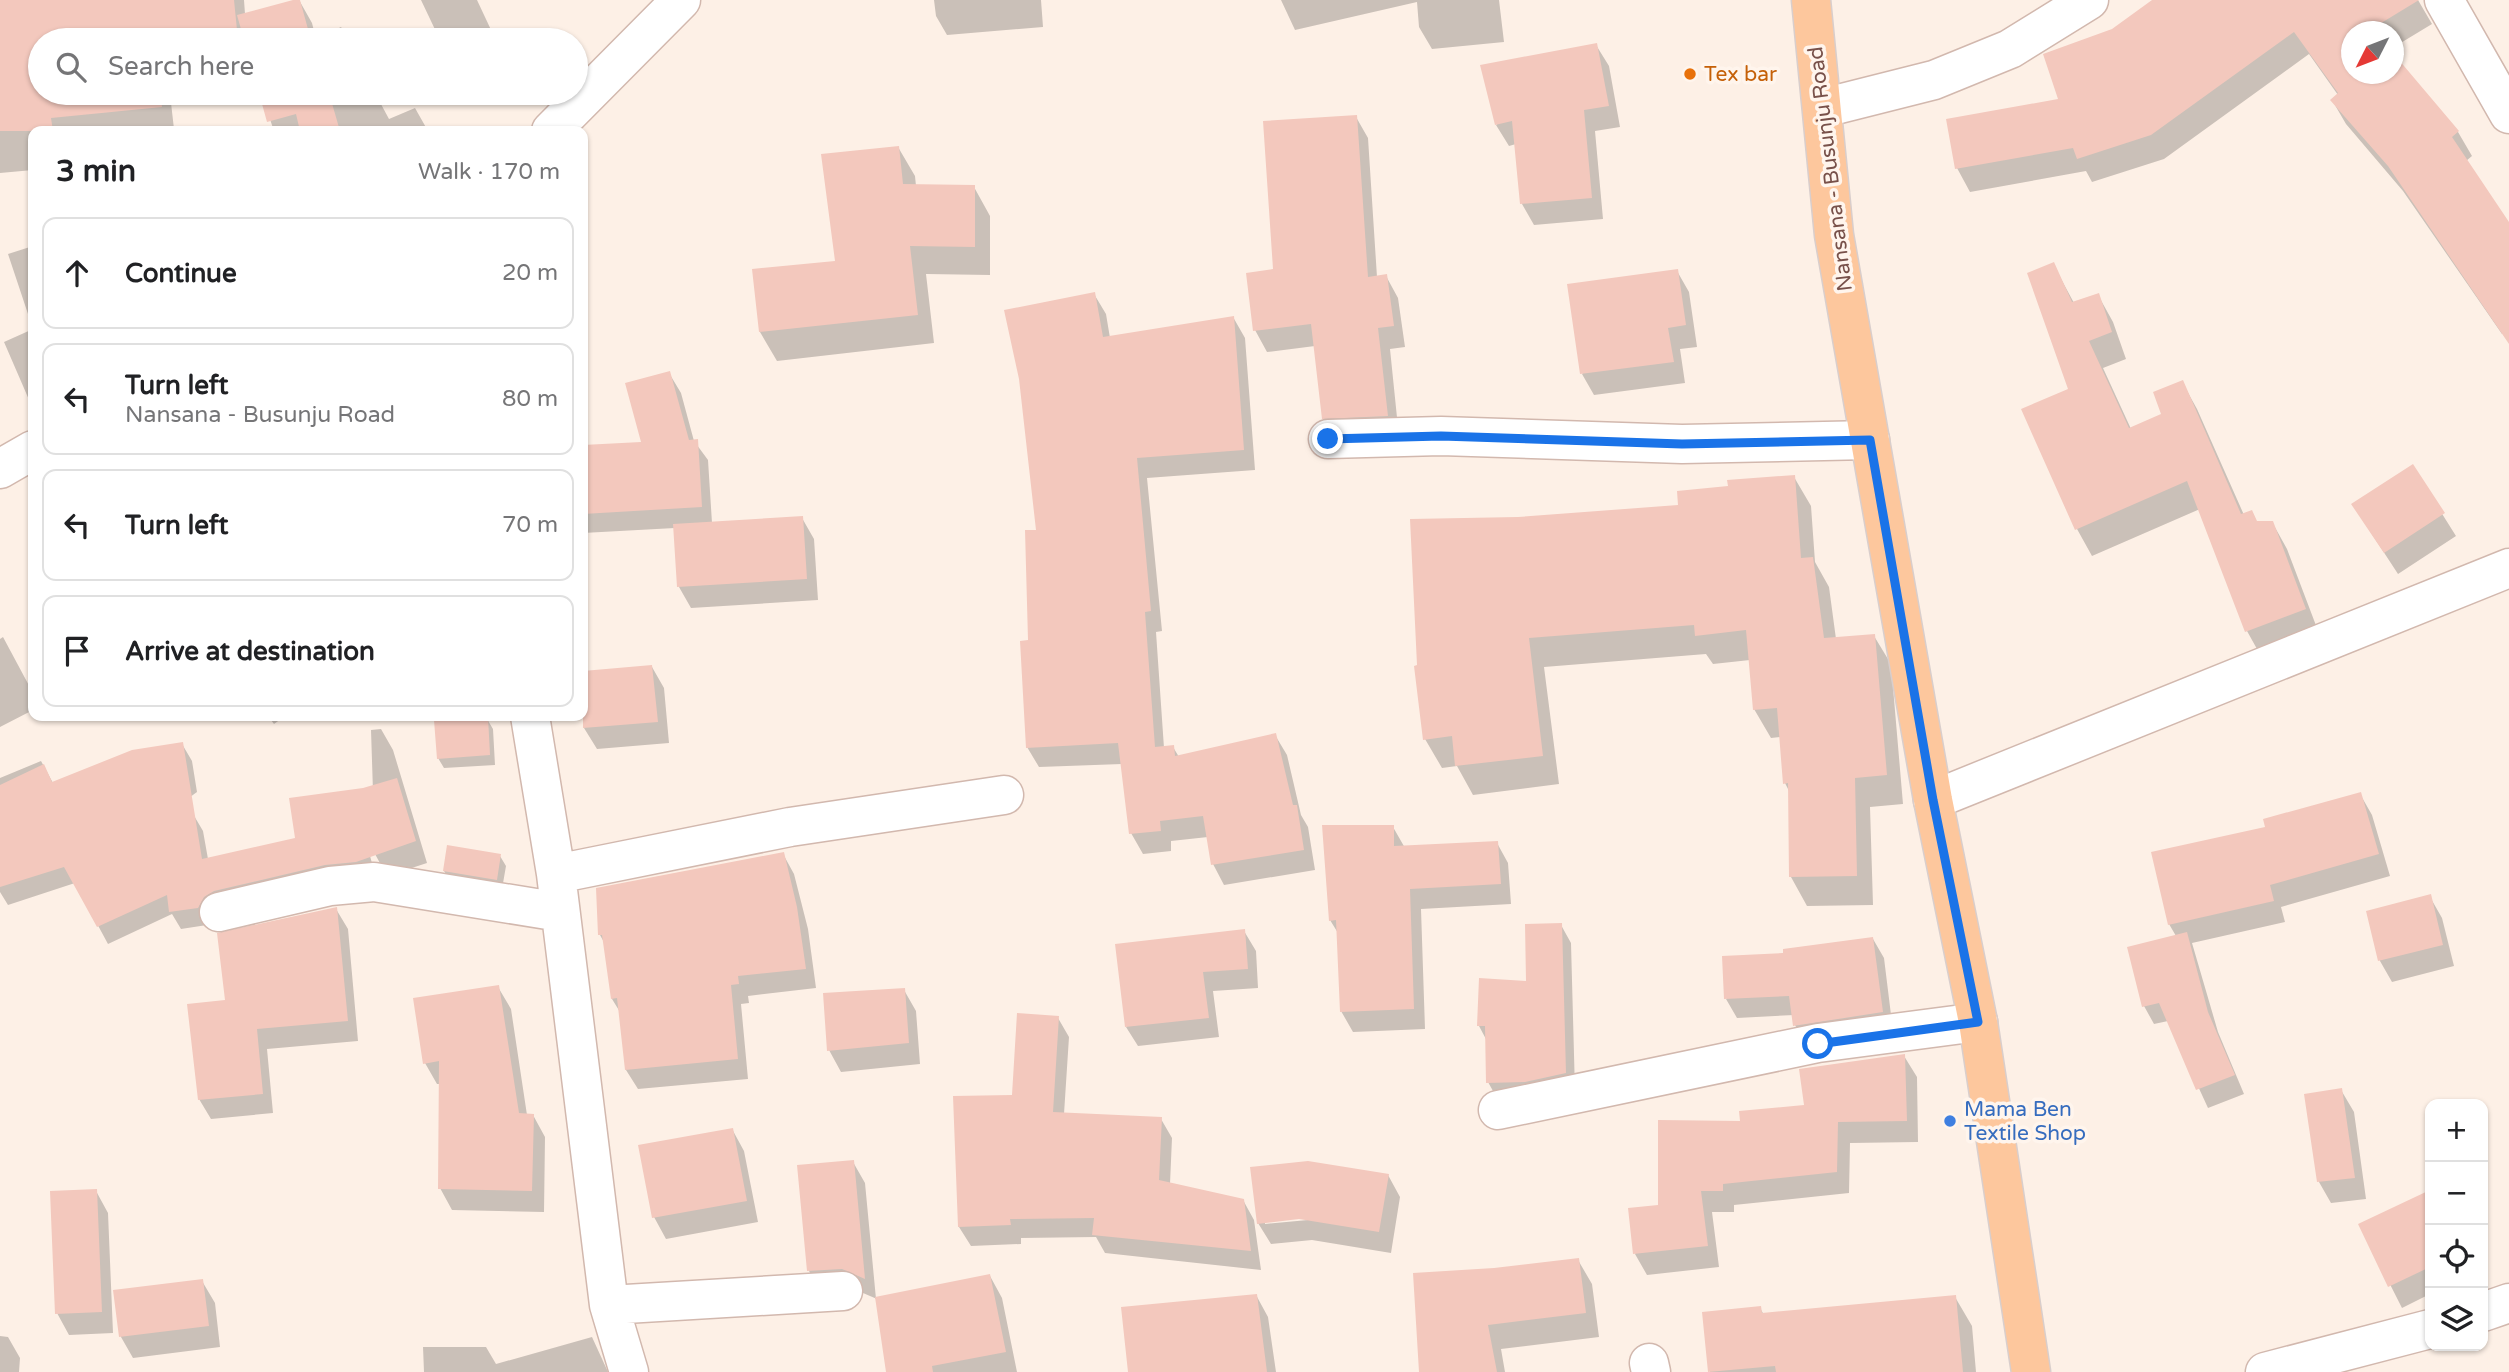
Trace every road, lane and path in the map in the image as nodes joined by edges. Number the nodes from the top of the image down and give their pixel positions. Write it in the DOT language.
graph roads {
  1 [pos="681,0"];
  2 [pos="1811,0"];
  3 [pos="2089,0"];
  4 [pos="2444,0"];
  5 [pos="588,94"];
  6 [pos="577,105"];
  7 [pos="1823,108"];
  8 [pos="2509,114"];
  9 [pos="556,126"];
  10 [pos="1328,439"];
  11 [pos="1870,440"];
  12 [pos="28,453"];
  13 [pos="0,469"];
  14 [pos="2509,568"];
  15 [pos="531,721"];
  16 [pos="1004,795"];
  17 [pos="1933,800"];
  18 [pos="556,874"];
  19 [pos="219,912"];
  20 [pos="560,912"];
  21 [pos="1978,1022"];
  22 [pos="1498,1110"];
  23 [pos="843,1292"];
  24 [pos="2509,1303"];
  25 [pos="609,1305"];
  26 [pos="2488,1310"];
  27 [pos="2425,1330"];
  28 [pos="629,1372"];
  29 [pos="2031,1372"];
  30 [pos="2265,1372"];
  1 -- 5 [label="street"];
  2 -- 7 [label="main road, Nansana - Busunju Road"];
  3 -- 7 [label="street"];
  4 -- 8 [label="street"];
  6 -- 9 [label="street"];
  7 -- 11 [label="main road, Nansana - Busunju Road"];
  10 -- 11 [label="street"];
  11 -- 17 [label="main road, Nansana - Busunju Road"];
  12 -- 13 [label="street"];
  14 -- 17 [label="street"];
  15 -- 18 [label="street"];
  16 -- 18 [label="street"];
  17 -- 21 [label="main road, Nansana - Busunju Road"];
  18 -- 20 [label="street"];
  19 -- 20 [label="street"];
  20 -- 25 [label="street"];
  21 -- 22 [label="street"];
  21 -- 29 [label="main road, Nansana - Busunju Road"];
  23 -- 25 [label="street"];
  24 -- 26 [label="street"];
  25 -- 28 [label="street"];
  27 -- 30 [label="street"];
}
